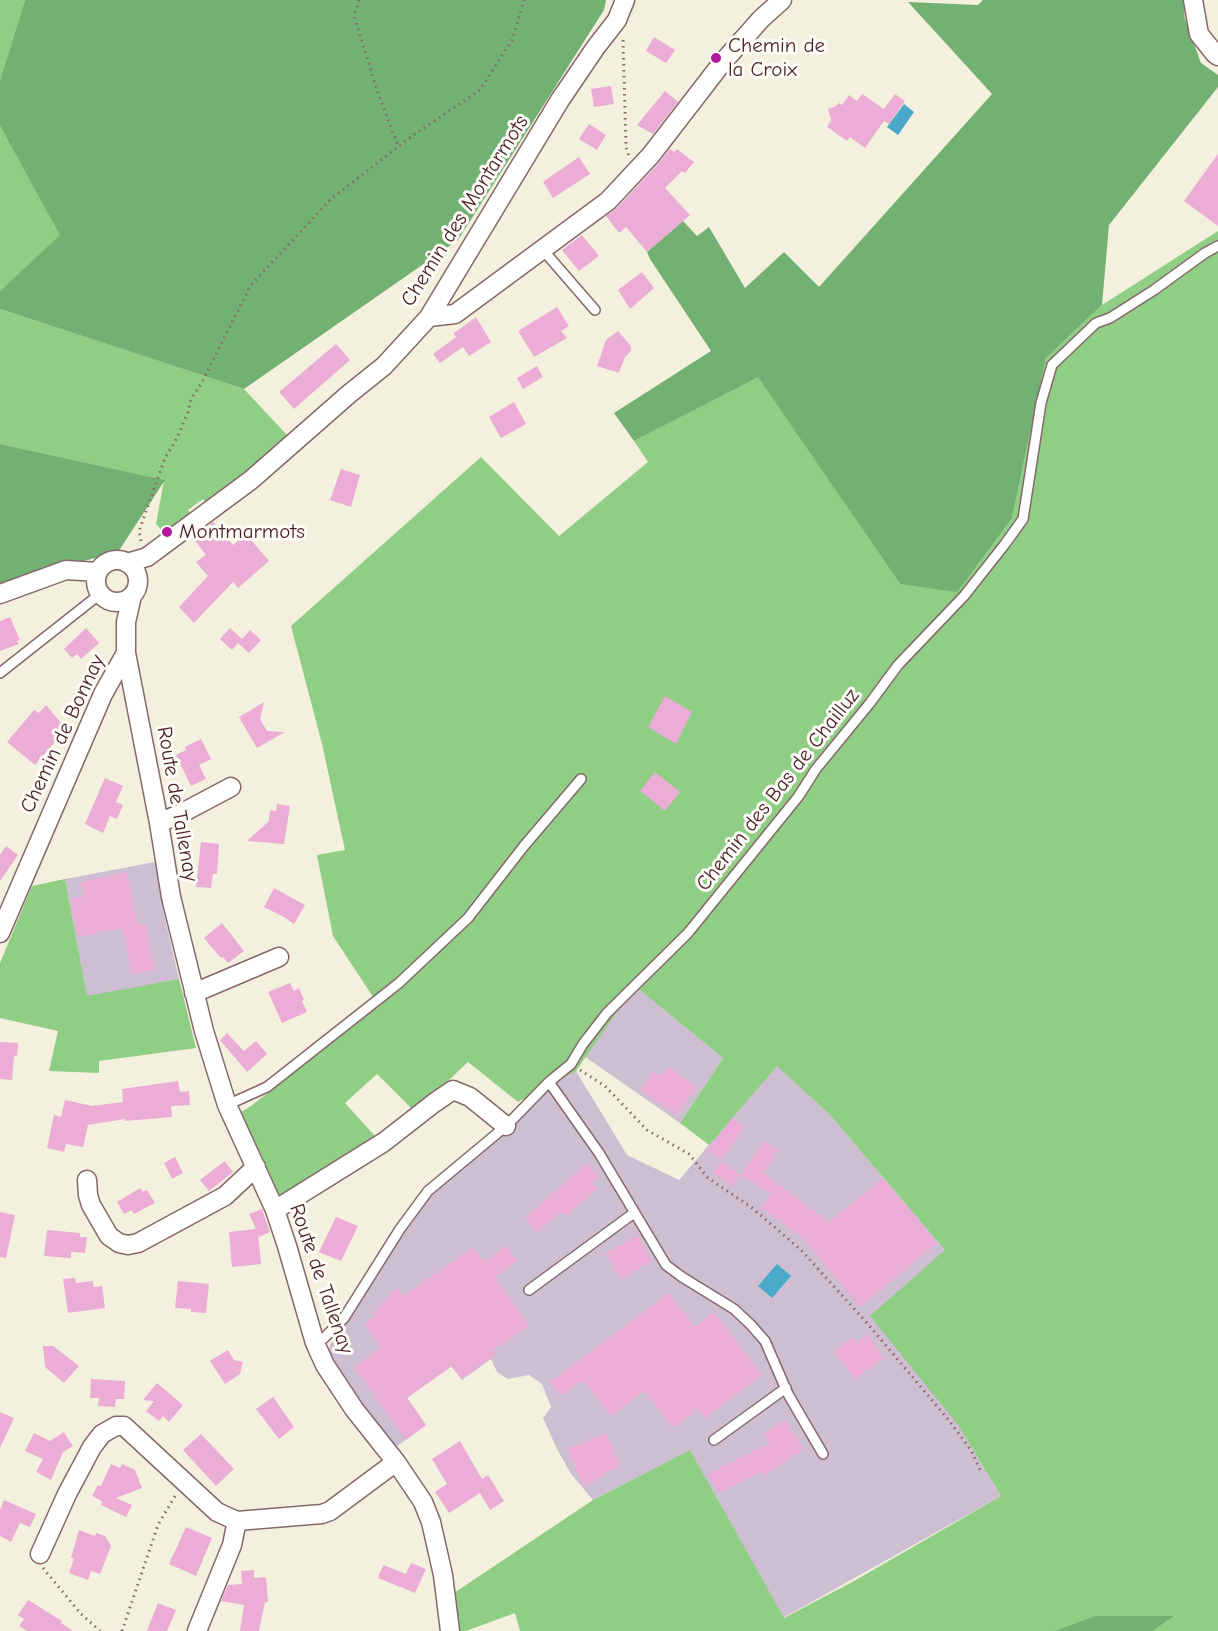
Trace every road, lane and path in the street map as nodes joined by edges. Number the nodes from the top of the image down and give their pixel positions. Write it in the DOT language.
graph roads {
  1 [pos="359,0"];
  2 [pos="524,0"];
  3 [pos="782,0"];
  4 [pos="1197,3"];
  5 [pos="623,4"];
  6 [pos="1218,56"];
  7 [pos="398,147"];
  8 [pos="636,171"];
  9 [pos="1218,246"];
  10 [pos="543,250"];
  11 [pos="596,310"];
  12 [pos="429,317"];
  13 [pos="146,557"];
  14 [pos="132,568"];
  15 [pos="98,572"];
  16 [pos="0,594"];
  17 [pos="116,598"];
  18 [pos="126,653"];
  19 [pos="0,673"];
  20 [pos="581,779"];
  21 [pos="231,787"];
  22 [pos="159,823"];
  23 [pos="0,933"];
  24 [pos="279,957"];
  25 [pos="194,993"];
  26 [pos="571,1064"];
  27 [pos="549,1082"];
  28 [pos="227,1105"];
  29 [pos="506,1126"];
  30 [pos="256,1167"];
  31 [pos="87,1180"];
  32 [pos="275,1210"];
  33 [pos="634,1213"];
  34 [pos="529,1290"];
  35 [pos="315,1343"];
  36 [pos="786,1388"];
  37 [pos="714,1440"];
  38 [pos="823,1454"];
  39 [pos="396,1462"];
  40 [pos="981,1472"];
  41 [pos="183,1481"];
  42 [pos="237,1521"];
  43 [pos="40,1554"];
  44 [pos="100,1631"];
  45 [pos="122,1631"];
  46 [pos="197,1631"];
  47 [pos="450,1631"];
  1 -- 7 [label="path"];
  2 -- 7 [label="path"];
  3 -- 8 [label="street"];
  4 -- 6 [label="street"];
  5 -- 8 [label="path"];
  5 -- 12 [label="street, Chemin des Montarmots"];
  7 -- 13 [label="path"];
  8 -- 10 [label="street"];
  9 -- 26 [label="lane, Chemin des Bas de Chailluz"];
  10 -- 11 [label="lane"];
  10 -- 12 [label="street"];
  12 -- 13 [label="street, Chemin des Montarmots"];
  13 -- 14 [label="street, Chemin des Montarmots"];
  14 -- 15 [label="street"];
  14 -- 17 [label="street"];
  15 -- 16 [label="street"];
  15 -- 17 [label="street"];
  17 -- 18 [label="street, Route de Tallenay"];
  17 -- 19 [label="lane"];
  18 -- 22 [label="street, Route de Tallenay"];
  18 -- 23 [label="street, Chemin de Bonnay"];
  20 -- 28 [label="lane"];
  21 -- 22 [label="street"];
  22 -- 25 [label="street, Route de Tallenay"];
  24 -- 25 [label="street"];
  25 -- 28 [label="street, Route de Tallenay"];
  26 -- 27 [label="lane, Chemin des Bas de Chailluz"];
  26 -- 40 [label="path"];
  27 -- 29 [label="lane, Chemin des Bas de Chailluz"];
  27 -- 33 [label="lane"];
  28 -- 30 [label="street, Route de Tallenay"];
  29 -- 32 [label="street"];
  29 -- 35 [label="lane, Chemin des Bas de Chailluz"];
  30 -- 31 [label="street"];
  30 -- 32 [label="street, Route de Tallenay"];
  32 -- 35 [label="street, Route de Tallenay"];
  33 -- 34 [label="lane"];
  33 -- 36 [label="lane"];
  35 -- 39 [label="street, Route de Tallenay"];
  36 -- 37 [label="lane"];
  36 -- 38 [label="lane"];
  39 -- 42 [label="street"];
  39 -- 47 [label="street, Route de Tallenay"];
  41 -- 42 [label="street"];
  41 -- 43 [label="street"];
  41 -- 45 [label="path"];
  42 -- 46 [label="street"];
  43 -- 44 [label="path"];
}
